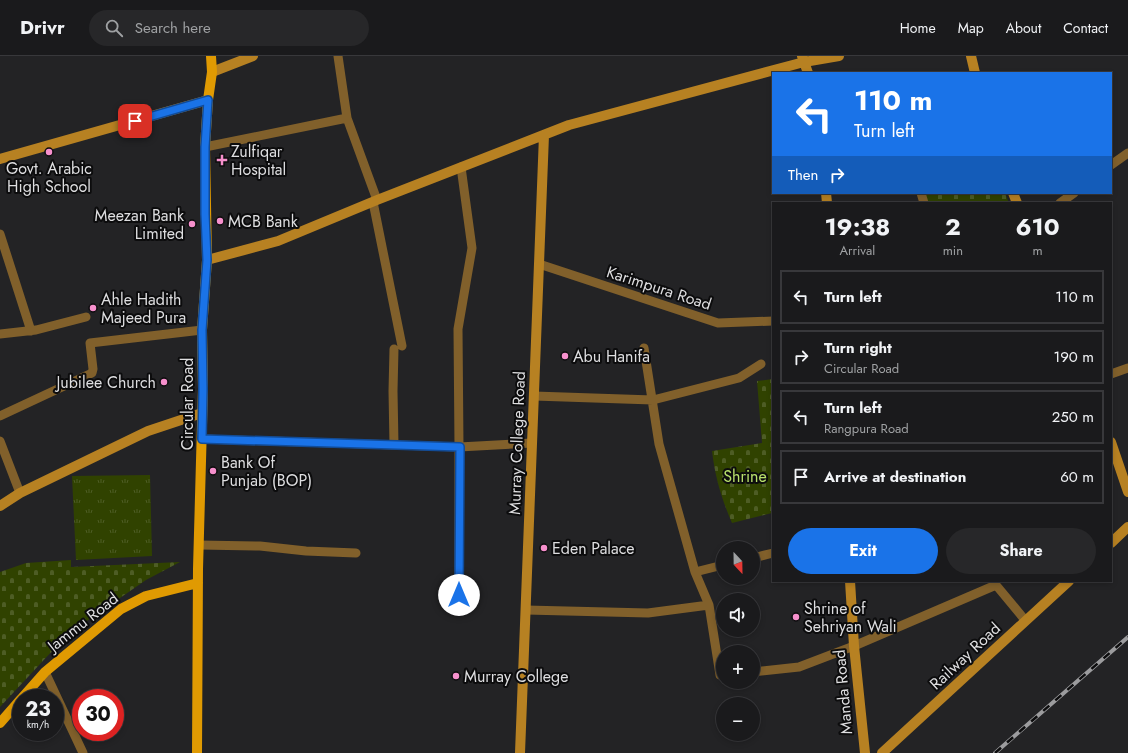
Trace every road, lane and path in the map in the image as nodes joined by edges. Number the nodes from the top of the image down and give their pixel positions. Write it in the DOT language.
graph roads {
  1 [pos="210,56"];
  2 [pos="253,56"];
  3 [pos="338,56"];
  4 [pos="839,56"];
  5 [pos="971,56"];
  6 [pos="803,59"];
  7 [pos="212,72"];
  8 [pos="808,72"];
  9 [pos="975,72"];
  10 [pos="208,100"];
  11 [pos="347,118"];
  12 [pos="544,135"];
  13 [pos="205,147"];
  14 [pos="1128,153"];
  15 [pos="0,158"];
  16 [pos="1112,164"];
  17 [pos="461,167"];
  18 [pos="1073,194"];
  19 [pos="375,201"];
  20 [pos="1061,202"];
  21 [pos="0,234"];
  22 [pos="207,260"];
  23 [pos="539,264"];
  24 [pos="86,317"];
  25 [pos="772,321"];
  26 [pos="202,330"];
  27 [pos="31,331"];
  28 [pos="0,334"];
  29 [pos="644,348"];
  30 [pos="761,364"];
  31 [pos="1128,368"];
  32 [pos="1112,374"];
  33 [pos="534,396"];
  34 [pos="653,400"];
  35 [pos="202,413"];
  36 [pos="0,416"];
  37 [pos="202,439"];
  38 [pos="0,441"];
  39 [pos="532,444"];
  40 [pos="394,445"];
  41 [pos="1112,445"];
  42 [pos="460,447"];
  43 [pos="1128,492"];
  44 [pos="20,493"];
  45 [pos="0,506"];
  46 [pos="1128,521"];
  47 [pos="1128,527"];
  48 [pos="1112,535"];
  49 [pos="1112,542"];
  50 [pos="199,545"];
  51 [pos="356,553"];
  52 [pos="772,553"];
  53 [pos="760,556"];
  54 [pos="716,567"];
  55 [pos="695,572"];
  56 [pos="850,582"];
  57 [pos="1059,582"];
  58 [pos="1068,582"];
  59 [pos="198,583"];
  60 [pos="995,583"];
  61 [pos="459,595"];
  62 [pos="709,605"];
  63 [pos="526,610"];
  64 [pos="1023,618"];
  65 [pos="854,646"];
  66 [pos="716,650"];
  67 [pos="760,671"];
  68 [pos="45,672"];
  69 [pos="29,689"];
  70 [pos="12,709"];
  71 [pos="0,723"];
  72 [pos="83,753"];
  73 [pos="197,753"];
  74 [pos="520,753"];
  75 [pos="864,753"];
  76 [pos="879,753"];
  77 [pos="882,753"];
  1 -- 7 [label="main road, Circular Road"];
  2 -- 7 [label="street"];
  3 -- 11 [label="street"];
  4 -- 6 [label="street"];
  5 -- 9 [label="street"];
  6 -- 8 [label="street"];
  6 -- 12 [label="street"];
  7 -- 10 [label="main road, Circular Road"];
  10 -- 13 [label="main road, Circular Road"];
  10 -- 15 [label="street"];
  11 -- 13 [label="street"];
  11 -- 19 [label="street"];
  12 -- 17 [label="street"];
  12 -- 23 [label="street, Murray College Road"];
  13 -- 22 [label="main road, Circular Road"];
  14 -- 16 [label="street"];
  17 -- 19 [label="street"];
  17 -- 42 [label="street"];
  18 -- 20 [label="street"];
  19 -- 22 [label="street"];
  19 -- 40 [label="street"];
  21 -- 27 [label="street"];
  22 -- 26 [label="main road, Circular Road"];
  23 -- 25 [label="street, Karimpura Road"];
  23 -- 33 [label="street, Murray College Road"];
  24 -- 27 [label="street"];
  26 -- 35 [label="main road, Circular Road"];
  26 -- 36 [label="street"];
  27 -- 28 [label="street"];
  29 -- 34 [label="street"];
  30 -- 34 [label="street"];
  31 -- 32 [label="street"];
  33 -- 34 [label="street"];
  33 -- 39 [label="street, Murray College Road"];
  34 -- 55 [label="street"];
  35 -- 37 [label="main road, Circular Road"];
  35 -- 44 [label="street"];
  37 -- 40 [label="street"];
  37 -- 50 [label="main road, Circular Road"];
  38 -- 44 [label="street"];
  39 -- 42 [label="street"];
  39 -- 63 [label="street, Murray College Road"];
  40 -- 42 [label="street"];
  41 -- 43 [label="street"];
  42 -- 61 [label="street"];
  44 -- 45 [label="street"];
  46 -- 48 [label="street"];
  47 -- 49 [label="street"];
  50 -- 51 [label="street"];
  50 -- 59 [label="main road, Circular Road"];
  52 -- 53 [label="street"];
  54 -- 55 [label="street"];
  55 -- 62 [label="street"];
  56 -- 65 [label="street, Manda Road"];
  57 -- 64 [label="street"];
  58 -- 64 [label="street, Railway Road"];
  59 -- 68 [label="main road, Jammu Road"];
  59 -- 73 [label="main road, Circular Road"];
  60 -- 64 [label="street"];
  60 -- 65 [label="street"];
  62 -- 63 [label="street"];
  62 -- 66 [label="street"];
  63 -- 74 [label="street, Murray College Road"];
  64 -- 76 [label="street"];
  64 -- 77 [label="street, Railway Road"];
  65 -- 67 [label="street"];
  65 -- 75 [label="street, Manda Road"];
  68 -- 69 [label="main road, Jammu Road"];
  68 -- 72 [label="street"];
  70 -- 71 [label="main road, Jammu Road"];
}
